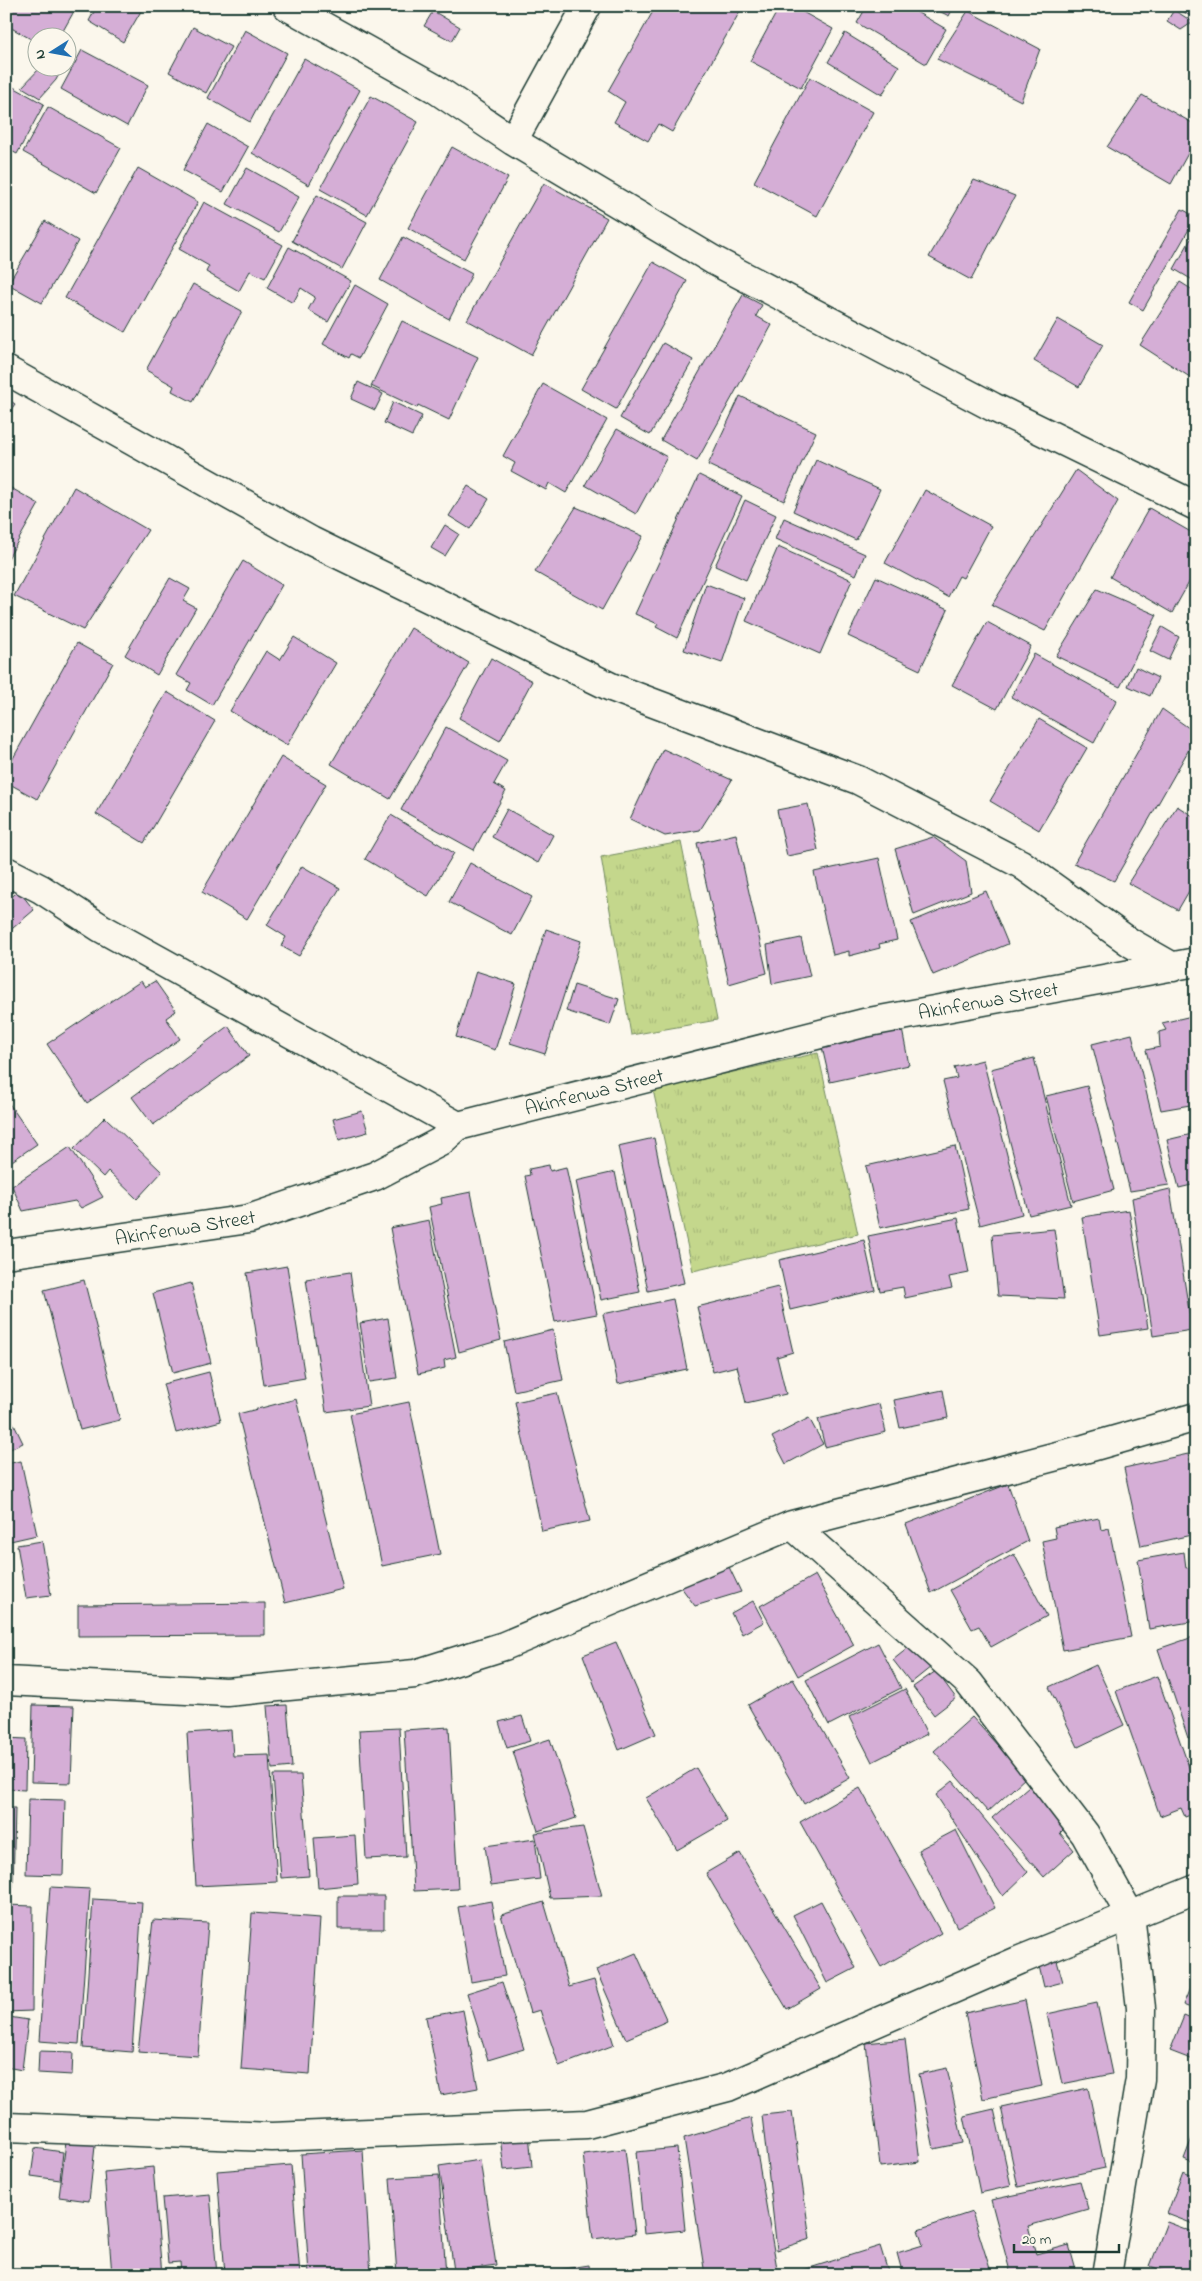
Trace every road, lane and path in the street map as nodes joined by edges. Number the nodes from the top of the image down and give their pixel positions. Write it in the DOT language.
graph roads {
  1 [pos="287,6"];
  2 [pos="587,6"];
  3 [pos="513,141"];
  4 [pos="6,370"];
  5 [pos="1196,506"];
  6 [pos="6,871"];
  7 [pos="1184,965"];
  8 [pos="458,1126"];
  9 [pos="6,1254"];
  10 [pos="1196,1417"];
  11 [pos="792,1525"];
  12 [pos="8,1675"];
  13 [pos="1196,1889"];
  14 [pos="1130,1915"];
  15 [pos="6,2127"];
  16 [pos="1108,2275"];
  1 -- 3 [label="street"];
  2 -- 3 [label="street"];
  3 -- 5 [label="street"];
  4 -- 7 [label="street"];
  6 -- 8 [label="street"];
  7 -- 8 [label="street, Akinfenwa Street"];
  8 -- 9 [label="street, Akinfenwa Street"];
  10 -- 11 [label="street"];
  11 -- 12 [label="street"];
  11 -- 14 [label="street"];
  13 -- 14 [label="street"];
  14 -- 15 [label="street"];
  14 -- 16 [label="street"];
}
